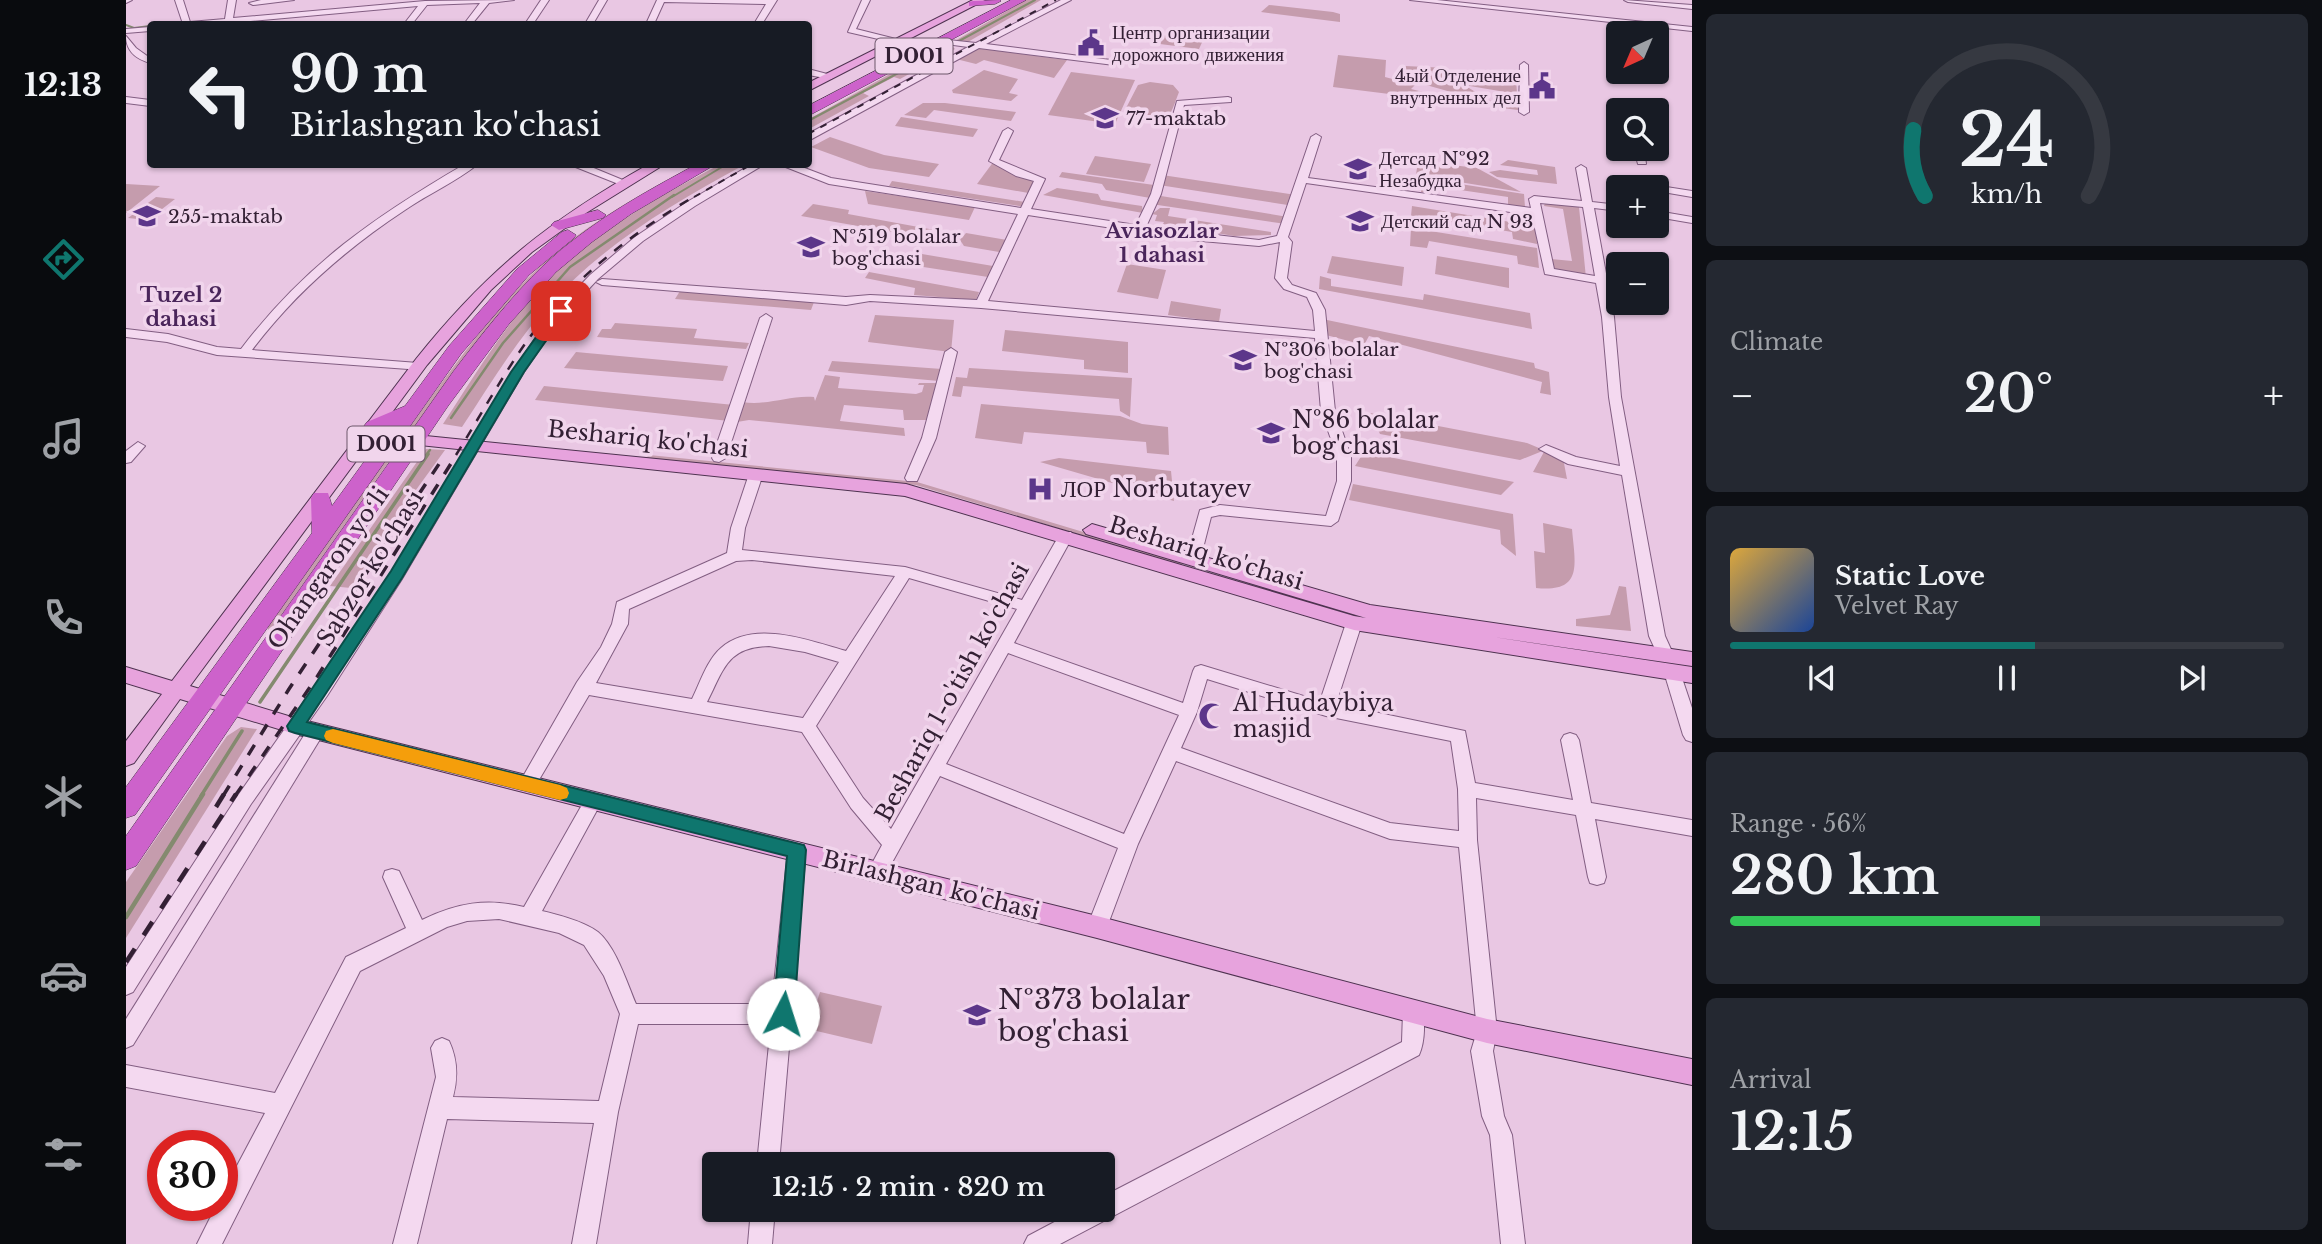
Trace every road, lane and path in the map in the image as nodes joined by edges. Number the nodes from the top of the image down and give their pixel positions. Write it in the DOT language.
graph roads {
  1 [pos="179,0"];
  2 [pos="232,0"];
  3 [pos="290,0"];
  4 [pos="487,0"];
  5 [pos="510,0"];
  6 [pos="545,0"];
  7 [pos="603,0"];
  8 [pos="661,0"];
  9 [pos="667,0"];
  10 [pos="715,0"];
  11 [pos="866,0"];
  12 [pos="1020,0"];
  13 [pos="1067,0"];
  14 [pos="1414,0"];
  15 [pos="1628,0"];
  16 [pos="443,1"];
  17 [pos="773,1"];
  18 [pos="996,1"];
  19 [pos="976,2"];
  20 [pos="253,3"];
  21 [pos="425,3"];
  22 [pos="1692,7"];
  23 [pos="363,9"];
  24 [pos="295,16"];
  25 [pos="355,17"];
  26 [pos="186,21"];
  27 [pos="231,21"];
  28 [pos="242,21"];
  29 [pos="289,21"];
  30 [pos="410,21"];
  31 [pos="470,21"];
  32 [pos="531,21"];
  33 [pos="591,21"];
  34 [pos="651,21"];
  35 [pos="760,21"];
  36 [pos="147,29"];
  37 [pos="1692,29"];
  38 [pos="126,31"];
  39 [pos="126,38"];
  40 [pos="943,41"];
  41 [pos="897,42"];
  42 [pos="975,47"];
  43 [pos="888,57"];
  44 [pos="147,59"];
  45 [pos="1111,63"];
  46 [pos="1524,65"];
  47 [pos="812,73"];
  48 [pos="831,76"];
  49 [pos="812,86"];
  50 [pos="812,97"];
  51 [pos="126,100"];
  52 [pos="1227,100"];
  53 [pos="147,103"];
  54 [pos="812,110"];
  55 [pos="1524,112"];
  56 [pos="1008,131"];
  57 [pos="812,136"];
  58 [pos="1317,137"];
  59 [pos="466,168"];
  60 [pos="584,168"];
  61 [pos="652,168"];
  62 [pos="675,168"];
  63 [pos="702,168"];
  64 [pos="753,168"];
  65 [pos="794,168"];
  66 [pos="1581,168"];
  67 [pos="1303,180"];
  68 [pos="625,183"];
  69 [pos="1669,190"];
  70 [pos="1692,194"];
  71 [pos="1586,204"];
  72 [pos="1606,206"];
  73 [pos="1027,211"];
  74 [pos="1536,212"];
  75 [pos="597,215"];
  76 [pos="1669,216"];
  77 [pos="1692,220"];
  78 [pos="559,225"];
  79 [pos="1140,228"];
  80 [pos="1282,238"];
  81 [pos="1600,280"];
  82 [pos="602,282"];
  83 [pos="981,304"];
  84 [pos="766,318"];
  85 [pos="126,333"];
  86 [pos="1320,335"];
  87 [pos="951,352"];
  88 [pos="243,353"];
  89 [pos="418,367"];
  90 [pos="411,410"];
  91 [pos="374,426"];
  92 [pos="420,435"];
  93 [pos="477,440"];
  94 [pos="138,446"];
  95 [pos="1546,449"];
  96 [pos="638,456"];
  97 [pos="719,458"];
  98 [pos="126,459"];
  99 [pos="1630,471"];
  100 [pos="756,474"];
  101 [pos="912,478"];
  102 [pos="321,498"];
  103 [pos="322,534"];
  104 [pos="1066,536"];
  105 [pos="734,556"];
  106 [pos="1191,567"];
  107 [pos="905,572"];
  108 [pos="1024,606"];
  109 [pos="1354,623"];
  110 [pos="1003,645"];
  111 [pos="851,659"];
  112 [pos="1692,659"];
  113 [pos="1677,668"];
  114 [pos="126,675"];
  115 [pos="583,687"];
  116 [pos="177,689"];
  117 [pos="203,700"];
  118 [pos="698,706"];
  119 [pos="231,708"];
  120 [pos="1326,709"];
  121 [pos="1189,712"];
  122 [pos="807,726"];
  123 [pos="306,729"];
  124 [pos="1692,735"];
  125 [pos="1570,740"];
  126 [pos="1171,752"];
  127 [pos="126,757"];
  128 [pos="935,767"];
  129 [pos="527,785"];
  130 [pos="1467,789"];
  131 [pos="593,801"];
  132 [pos="126,807"];
  133 [pos="1584,811"];
  134 [pos="1692,828"];
  135 [pos="1468,840"];
  136 [pos="894,844"];
  137 [pos="1129,844"];
  138 [pos="797,850"];
  139 [pos="126,858"];
  140 [pos="877,871"];
  141 [pos="392,877"];
  142 [pos="1597,877"];
  143 [pos="529,916"];
  144 [pos="1097,927"];
  145 [pos="417,931"];
  146 [pos="126,985"];
  147 [pos="1413,1013"];
  148 [pos="630,1014"];
  149 [pos="783,1014"];
  150 [pos="1487,1031"];
  151 [pos="126,1038"];
  152 [pos="442,1048"];
  153 [pos="1692,1072"];
  154 [pos="126,1076"];
  155 [pos="279,1105"];
  156 [pos="440,1108"];
  157 [pos="607,1112"];
  158 [pos="769,1152"];
  159 [pos="762,1222"];
  160 [pos="209,1244"];
  161 [pos="405,1244"];
  162 [pos="584,1244"];
  163 [pos="760,1244"];
  164 [pos="1036,1244"];
  165 [pos="1513,1244"];
  1 -- 26 [label="street"];
  2 -- 27 [label="street"];
  3 -- 20 [label="street"];
  4 -- 5 [label="street"];
  4 -- 16 [label="street"];
  4 -- 31 [label="street"];
  6 -- 32 [label="street"];
  7 -- 33 [label="street"];
  8 -- 34 [label="street"];
  9 -- 10 [label="street"];
  10 -- 17 [label="street"];
  11 -- 41 [label="street"];
  12 -- 40 [label="highway, D001"];
  13 -- 42 [label="street"];
  14 -- 37 [label="street"];
  15 -- 22 [label="street"];
  16 -- 21 [label="street"];
  17 -- 35 [label="street"];
  18 -- 19 [label="highway"];
  18 -- 43 [label="highway, D001"];
  19 -- 41 [label="main road"];
  21 -- 23 [label="street"];
  21 -- 30 [label="street"];
  23 -- 24 [label="street"];
  23 -- 25 [label="street"];
  24 -- 28 [label="street"];
  24 -- 29 [label="street"];
  36 -- 38 [label="street"];
  39 -- 44 [label="street"];
  40 -- 42 [label="street"];
  40 -- 54 [label="highway, D001"];
  41 -- 43 [label="highway"];
  41 -- 48 [label="main road"];
  42 -- 45 [label="street"];
  42 -- 57 [label="street"];
  43 -- 50 [label="highway, D001"];
  46 -- 55 [label="street"];
  47 -- 48 [label="street"];
  48 -- 49 [label="main road"];
  51 -- 53 [label="street"];
  52 -- 79 [label="street"];
  56 -- 73 [label="street"];
  58 -- 67 [label="street"];
  59 -- 88 [label="street"];
  60 -- 68 [label="street"];
  61 -- 68 [label="main road, Ohangaron yoʻli"];
  62 -- 75 [label="highway, Ohangaron yoʻli / D001"];
  63 -- 92 [label="highway, Ohangaron yoʻli / D001"];
  64 -- 93 [label="street, Sabzor ko'chasi"];
  65 -- 73 [label="street"];
  66 -- 71 [label="street"];
  67 -- 74 [label="street"];
  67 -- 80 [label="street"];
  68 -- 78 [label="main road, Ohangaron yoʻli"];
  69 -- 70 [label="street"];
  71 -- 72 [label="street"];
  71 -- 74 [label="street"];
  71 -- 81 [label="street"];
  73 -- 79 [label="street"];
  73 -- 83 [label="street"];
  74 -- 81 [label="street"];
  75 -- 78 [label="highway"];
  75 -- 90 [label="highway, Ohangaron yoʻli / D001"];
  76 -- 77 [label="street"];
  78 -- 89 [label="main road, Ohangaron yoʻli"];
  79 -- 80 [label="street"];
  80 -- 86 [label="street"];
  81 -- 99 [label="street"];
  82 -- 83 [label="street"];
  83 -- 86 [label="street"];
  84 -- 97 [label="street"];
  85 -- 88 [label="street"];
  86 -- 106 [label="street"];
  87 -- 101 [label="street"];
  88 -- 89 [label="street"];
  89 -- 91 [label="main road, Ohangaron yoʻli"];
  90 -- 91 [label="highway"];
  90 -- 103 [label="highway, Ohangaron yoʻli / D001"];
  91 -- 102 [label="main road, Ohangaron yoʻli"];
  92 -- 93 [label="main road, Beshariq ko'chasi"];
  92 -- 119 [label="highway, Ohangaron yoʻli / D001"];
  93 -- 96 [label="main road, Beshariq ko'chasi"];
  93 -- 123 [label="street, Sabzor ko'chasi"];
  94 -- 98 [label="street"];
  95 -- 99 [label="street"];
  96 -- 97 [label="main road, Beshariq ko'chasi"];
  96 -- 100 [label="main road, Beshariq ko'chasi"];
  97 -- 101 [label="main road, Beshariq ko'chasi"];
  99 -- 113 [label="street"];
  100 -- 104 [label="main road, Beshariq ko'chasi"];
  100 -- 105 [label="street"];
  101 -- 106 [label="main road, Beshariq ko'chasi"];
  102 -- 103 [label="highway"];
  102 -- 116 [label="main road, Ohangaron yoʻli"];
  103 -- 117 [label="highway, Ohangaron yoʻli / D001"];
  104 -- 106 [label="main road, Beshariq ko'chasi"];
  104 -- 108 [label="street, Beshariq 1-o'tish ko'chasi"];
  105 -- 107 [label="street"];
  105 -- 115 [label="street"];
  106 -- 109 [label="main road, Beshariq ko'chasi"];
  106 -- 113 [label="main road, Beshariq ko'chasi"];
  107 -- 108 [label="street"];
  107 -- 111 [label="street"];
  108 -- 110 [label="street, Beshariq 1-o'tish ko'chasi"];
  109 -- 113 [label="main road, Beshariq ko'chasi"];
  109 -- 120 [label="street"];
  110 -- 121 [label="street"];
  110 -- 128 [label="street, Beshariq 1-o'tish ko'chasi"];
  111 -- 118 [label="street"];
  111 -- 122 [label="street"];
  112 -- 113 [label="main road, Beshariq ko'chasi"];
  113 -- 124 [label="street"];
  114 -- 116 [label="main road, Birlashgan ko'chasi"];
  115 -- 118 [label="street"];
  115 -- 129 [label="street"];
  116 -- 117 [label="main road, Birlashgan ko'chasi"];
  116 -- 127 [label="main road, Ohangaron yoʻli"];
  117 -- 119 [label="main road, Birlashgan ko'chasi"];
  117 -- 132 [label="highway, Ohangaron yoʻli / D001"];
  118 -- 122 [label="street"];
  119 -- 123 [label="main road, Birlashgan ko'chasi"];
  119 -- 139 [label="highway, Ohangaron yoʻli / D001"];
  120 -- 121 [label="street"];
  120 -- 130 [label="street"];
  121 -- 126 [label="street"];
  122 -- 136 [label="street"];
  123 -- 129 [label="main road, Birlashgan ko'chasi"];
  123 -- 146 [label="street, Sabzor ko'chasi"];
  123 -- 151 [label="street"];
  125 -- 133 [label="street"];
  126 -- 135 [label="street"];
  126 -- 137 [label="street"];
  128 -- 136 [label="street, Beshariq 1-o'tish ko'chasi"];
  128 -- 137 [label="street"];
  129 -- 131 [label="main road, Birlashgan ko'chasi"];
  130 -- 133 [label="street"];
  130 -- 135 [label="street"];
  131 -- 138 [label="main road, Birlashgan ko'chasi"];
  131 -- 143 [label="street"];
  133 -- 134 [label="street"];
  133 -- 142 [label="street"];
  135 -- 150 [label="street"];
  136 -- 140 [label="street, Beshariq 1-o'tish ko'chasi"];
  137 -- 144 [label="street"];
  138 -- 140 [label="main road, Birlashgan ko'chasi"];
  138 -- 149 [label="street"];
  140 -- 144 [label="main road, Birlashgan ko'chasi"];
  141 -- 145 [label="street"];
  143 -- 145 [label="street"];
  143 -- 148 [label="street"];
  144 -- 147 [label="main road, Birlashgan ko'chasi"];
  145 -- 155 [label="street"];
  147 -- 150 [label="main road, Birlashgan ko'chasi"];
  147 -- 164 [label="street"];
  148 -- 149 [label="street"];
  148 -- 157 [label="street"];
  149 -- 158 [label="street"];
  150 -- 153 [label="main road, Birlashgan ko'chasi"];
  150 -- 165 [label="street"];
  152 -- 156 [label="street"];
  154 -- 155 [label="street"];
  155 -- 160 [label="street"];
  156 -- 157 [label="street"];
  156 -- 161 [label="street"];
  157 -- 162 [label="street"];
  159 -- 163 [label="street"];
}
